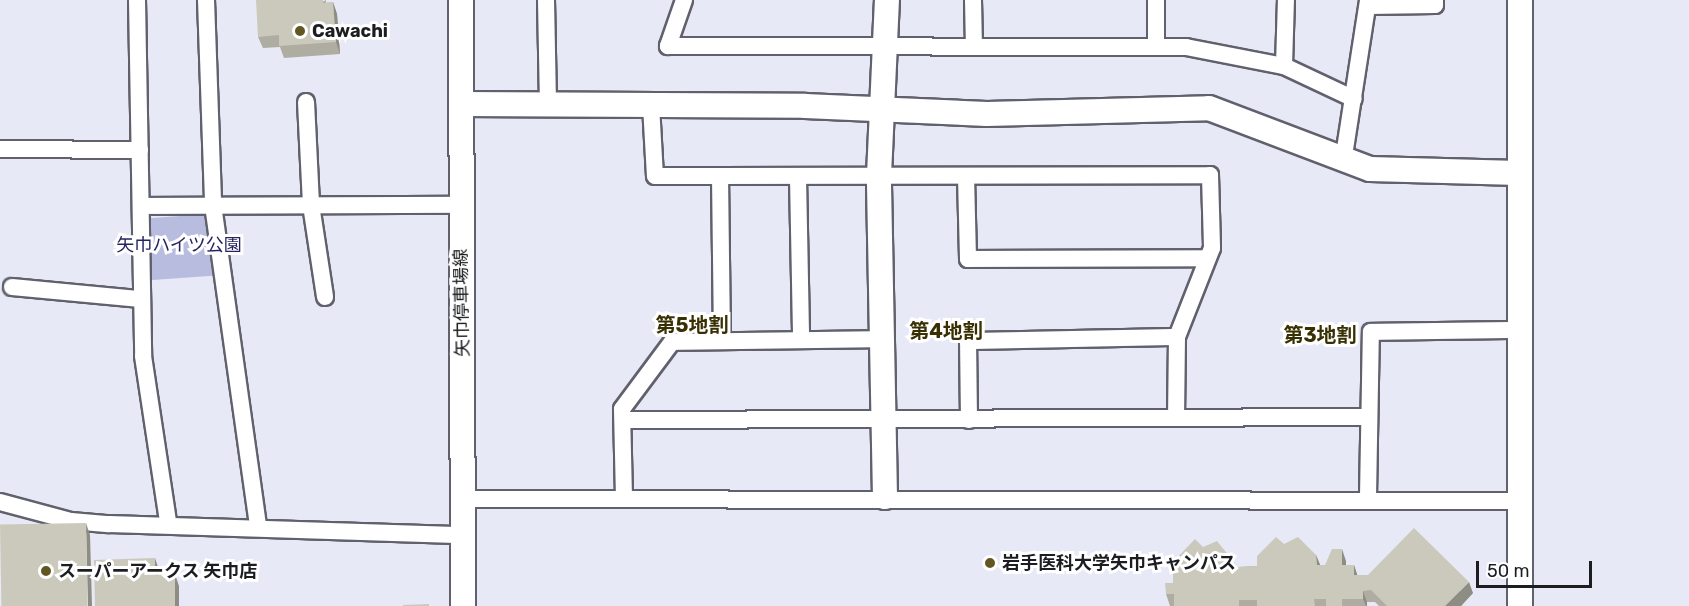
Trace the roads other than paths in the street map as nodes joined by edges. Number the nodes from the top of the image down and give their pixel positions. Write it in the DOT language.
graph roads {
  1 [pos="137,0"];
  2 [pos="206,0"];
  3 [pos="461,0"];
  4 [pos="546,0"];
  5 [pos="684,0"];
  6 [pos="887,0"];
  7 [pos="973,0"];
  8 [pos="1156,0"];
  9 [pos="1286,0"];
  10 [pos="1435,0"];
  11 [pos="1520,0"];
  12 [pos="1368,3"];
  13 [pos="974,46"];
  14 [pos="888,47"];
  15 [pos="1156,47"];
  16 [pos="1284,66"];
  17 [pos="1354,99"];
  18 [pos="306,102"];
  19 [pos="461,104"];
  20 [pos="548,104"];
  21 [pos="651,105"];
  22 [pos="881,110"];
  23 [pos="0,149"];
  24 [pos="140,150"];
  25 [pos="1343,162"];
  26 [pos="1519,173"];
  27 [pos="879,175"];
  28 [pos="720,176"];
  29 [pos="966,176"];
  30 [pos="798,177"];
  31 [pos="213,205"];
  32 [pos="311,205"];
  33 [pos="461,205"];
  34 [pos="141,206"];
  35 [pos="1207,258"];
  36 [pos="12,287"];
  37 [pos="325,297"];
  38 [pos="140,298"];
  39 [pos="1520,330"];
  40 [pos="1177,337"];
  41 [pos="722,339"];
  42 [pos="801,339"];
  43 [pos="884,339"];
  44 [pos="1176,417"];
  45 [pos="1367,417"];
  46 [pos="623,420"];
  47 [pos="969,420"];
  48 [pos="883,421"];
  49 [pos="885,497"];
  50 [pos="1368,497"];
  51 [pos="624,498"];
  52 [pos="464,499"];
  53 [pos="1521,501"];
  54 [pos="0,502"];
  55 [pos="168,522"];
  56 [pos="258,525"];
  57 [pos="464,535"];
  58 [pos="464,606"];
  59 [pos="1520,606"];
  1 -- 24 [label="street"];
  2 -- 31 [label="street"];
  3 -- 19 [label="street, 矢巾停車場線"];
  4 -- 20 [label="street"];
  5 -- 14 [label="street"];
  6 -- 14 [label="street"];
  7 -- 13 [label="street"];
  8 -- 15 [label="street"];
  9 -- 16 [label="street"];
  10 -- 12 [label="street"];
  11 -- 26 [label="street"];
  12 -- 17 [label="street"];
  13 -- 14 [label="street"];
  13 -- 15 [label="street"];
  14 -- 22 [label="street"];
  15 -- 16 [label="street"];
  16 -- 17 [label="street"];
  17 -- 25 [label="street"];
  18 -- 32 [label="street"];
  19 -- 20 [label="street"];
  19 -- 33 [label="street, 矢巾停車場線"];
  20 -- 21 [label="street"];
  21 -- 22 [label="street"];
  21 -- 28 [label="street"];
  22 -- 25 [label="street"];
  22 -- 27 [label="street"];
  23 -- 24 [label="street"];
  24 -- 34 [label="street"];
  25 -- 26 [label="street"];
  26 -- 39 [label="street"];
  27 -- 29 [label="street"];
  27 -- 30 [label="street"];
  27 -- 43 [label="street"];
  28 -- 30 [label="street"];
  28 -- 41 [label="street"];
  29 -- 35 [label="street"];
  29 -- 35 [label="street"];
  30 -- 42 [label="street"];
  31 -- 32 [label="street"];
  31 -- 34 [label="street"];
  31 -- 56 [label="street"];
  32 -- 33 [label="street"];
  32 -- 37 [label="street"];
  33 -- 52 [label="street, 矢巾停車場線"];
  34 -- 38 [label="street"];
  35 -- 40 [label="street"];
  36 -- 38 [label="street"];
  38 -- 55 [label="street"];
  39 -- 45 [label="street"];
  39 -- 53 [label="street"];
  40 -- 44 [label="street"];
  40 -- 47 [label="street"];
  41 -- 42 [label="street"];
  41 -- 46 [label="street"];
  42 -- 43 [label="street"];
  43 -- 48 [label="street"];
  44 -- 45 [label="street"];
  44 -- 47 [label="street"];
  45 -- 50 [label="street"];
  46 -- 48 [label="street"];
  46 -- 51 [label="street"];
  47 -- 48 [label="street"];
  48 -- 49 [label="street"];
  49 -- 50 [label="street"];
  49 -- 51 [label="street"];
  50 -- 53 [label="street"];
  51 -- 52 [label="street"];
  52 -- 57 [label="street, 矢巾停車場線"];
  53 -- 59 [label="street"];
  54 -- 55 [label="street"];
  55 -- 56 [label="street"];
  56 -- 57 [label="street"];
  57 -- 58 [label="street, 矢巾停車場線"];
}
